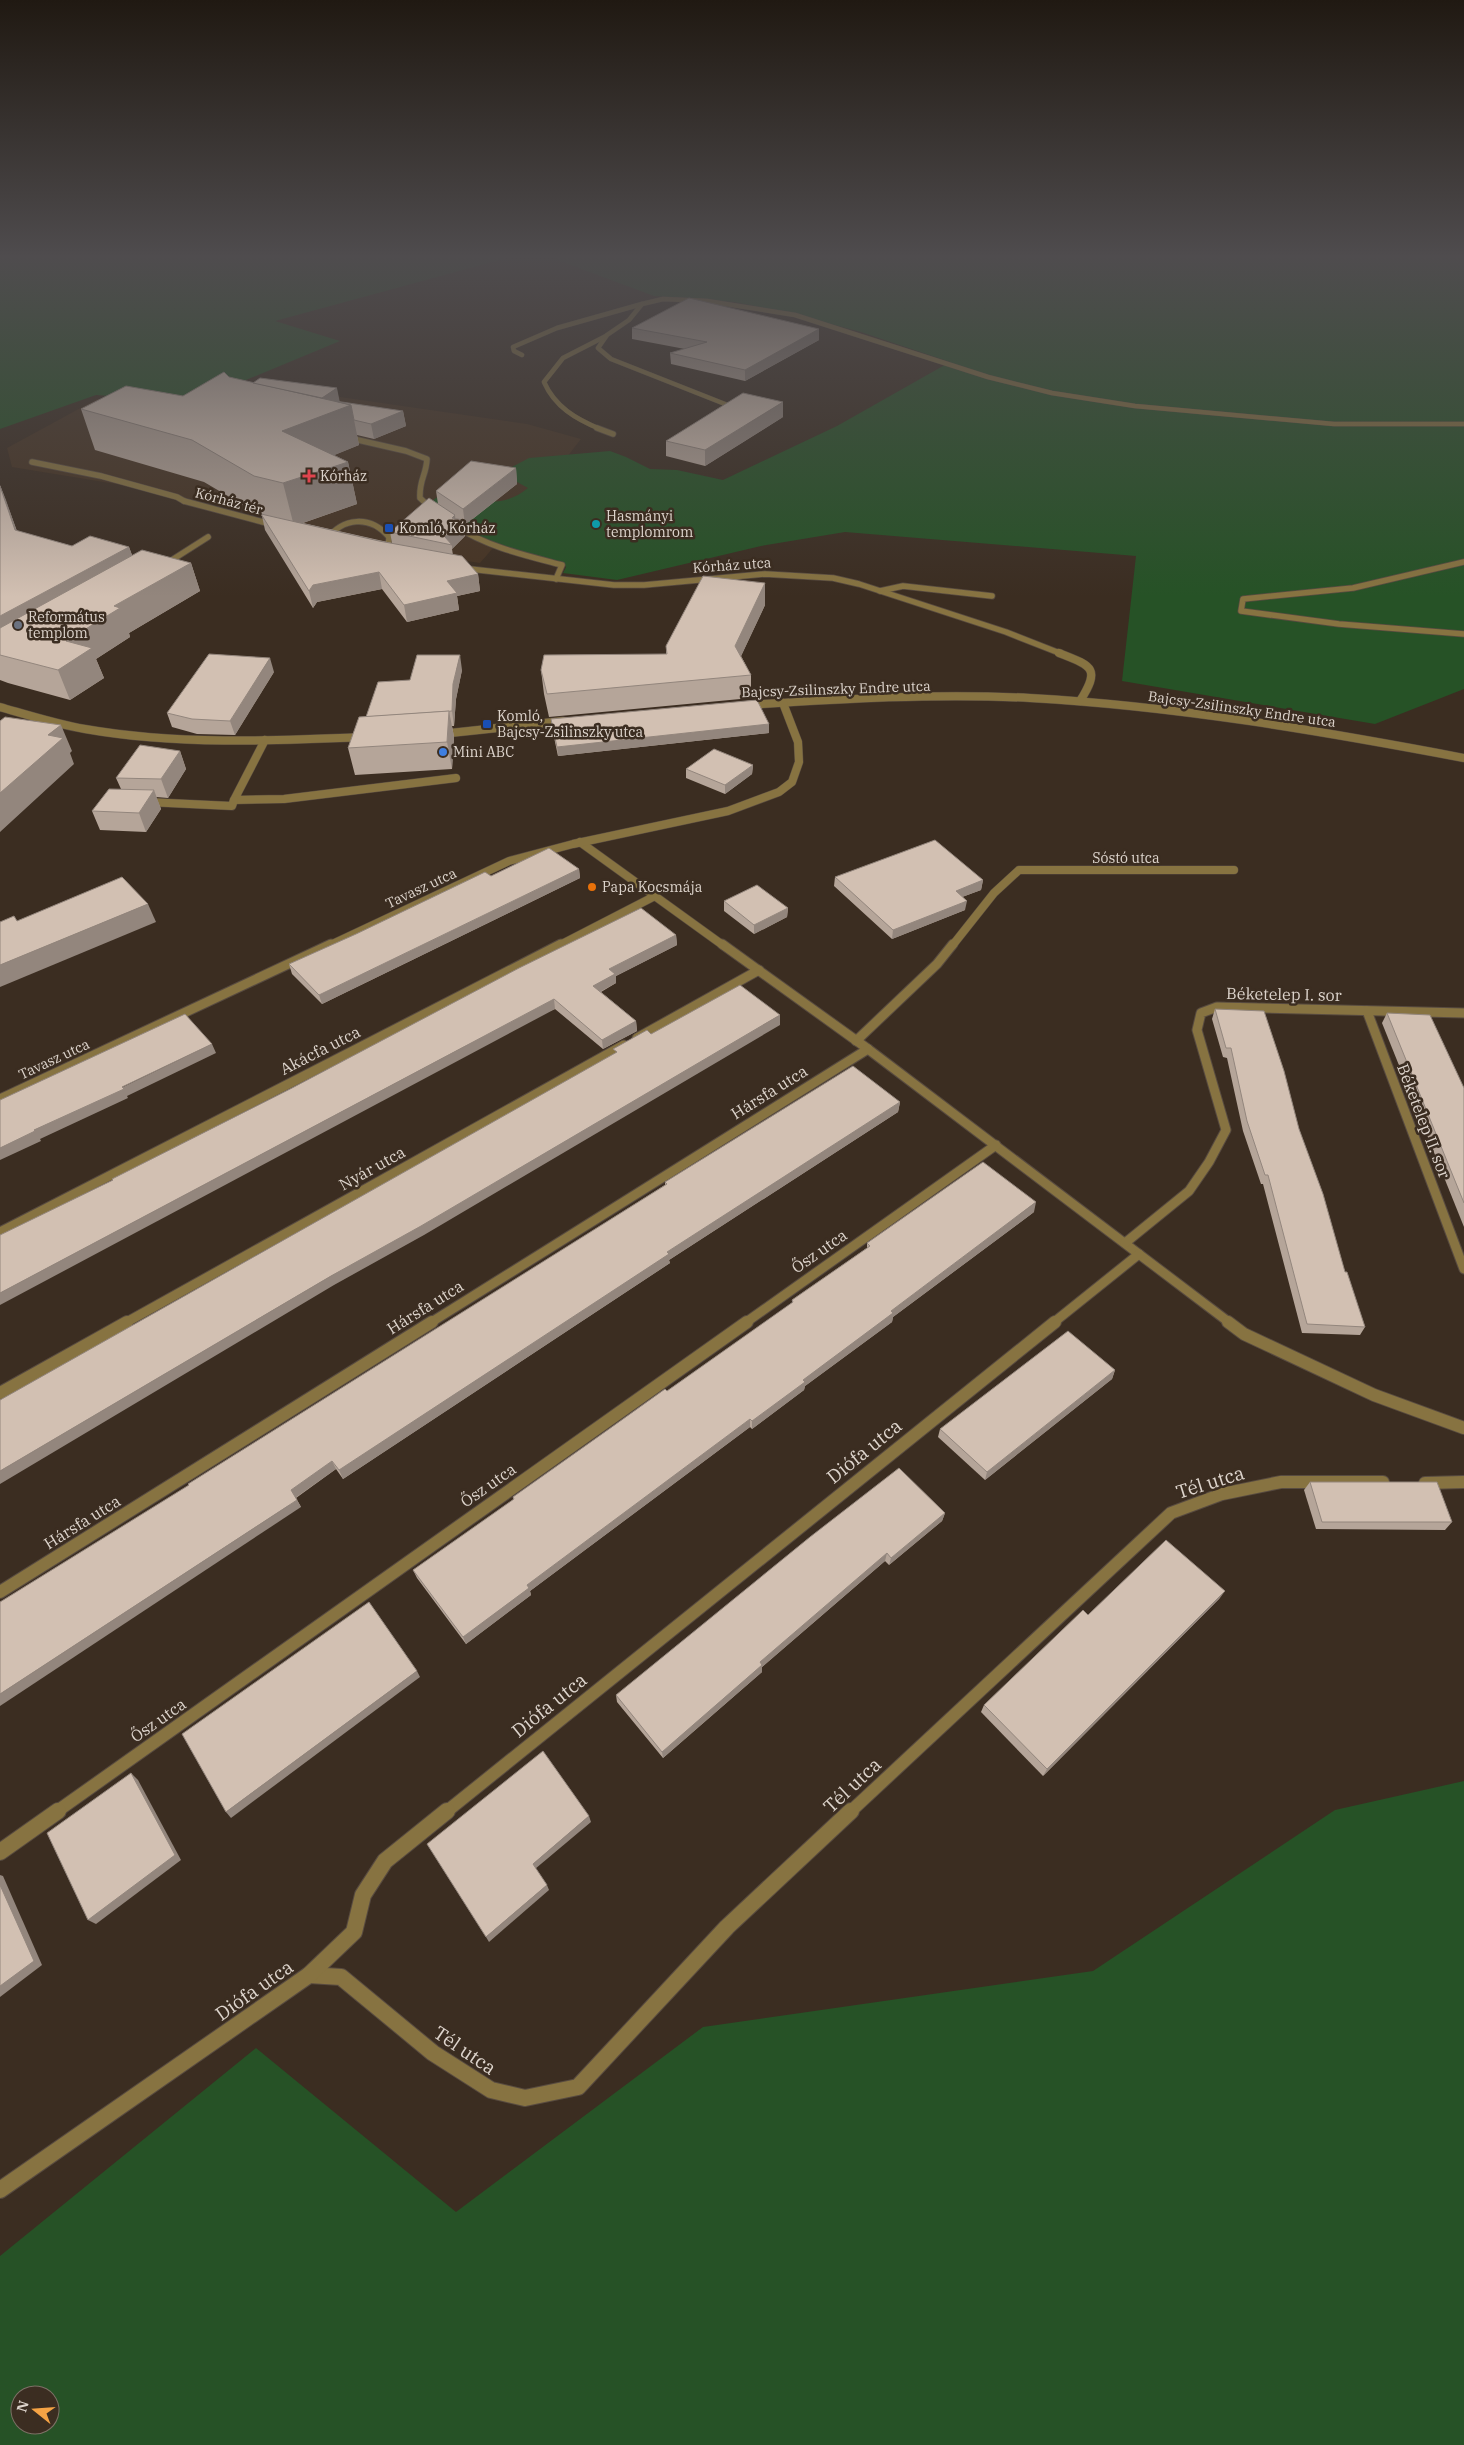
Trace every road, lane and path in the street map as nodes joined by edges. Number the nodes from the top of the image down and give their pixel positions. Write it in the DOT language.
graph roads {
  1 [pos="551,368"];
  2 [pos="633,368"];
  3 [pos="963,368"];
  4 [pos="730,406"];
  5 [pos="1464,424"];
  6 [pos="613,434"];
  7 [pos="336,435"];
  8 [pos="32,462"];
  9 [pos="437,514"];
  10 [pos="448,522"];
  11 [pos="282,528"];
  12 [pos="208,537"];
  13 [pos="319,538"];
  14 [pos="326,540"];
  15 [pos="335,542"];
  16 [pos="379,551"];
  17 [pos="388,553"];
  18 [pos="398,555"];
  19 [pos="1464,562"];
  20 [pos="451,566"];
  21 [pos="159,568"];
  22 [pos="556,580"];
  23 [pos="880,591"];
  24 [pos="992,596"];
  25 [pos="1464,634"];
  26 [pos="1080,701"];
  27 [pos="783,703"];
  28 [pos="743,706"];
  29 [pos="0,707"];
  30 [pos="576,720"];
  31 [pos="437,734"];
  32 [pos="368,737"];
  33 [pos="265,740"];
  34 [pos="1464,758"];
  35 [pos="456,778"];
  36 [pos="234,800"];
  37 [pos="143,802"];
  38 [pos="580,842"];
  39 [pos="1234,870"];
  40 [pos="655,896"];
  41 [pos="759,970"];
  42 [pos="1367,1011"];
  43 [pos="1464,1013"];
  44 [pos="856,1041"];
  45 [pos="868,1049"];
  46 [pos="0,1099"];
  47 [pos="996,1145"];
  48 [pos="0,1232"];
  49 [pos="1125,1243"];
  50 [pos="1139,1254"];
  51 [pos="1464,1269"];
  52 [pos="0,1393"];
  53 [pos="1464,1428"];
  54 [pos="1395,1482"];
  55 [pos="1414,1482"];
  56 [pos="1464,1482"];
  57 [pos="0,1592"];
  58 [pos="0,1852"];
  59 [pos="309,1975"];
  60 [pos="0,2190"];
  1 -- 6 [label="street"];
  2 -- 4 [label="street"];
  3 -- 5 [label="street"];
  7 -- 9 [label="street"];
  8 -- 11 [label="street, Kórház tér"];
  10 -- 22 [label="street"];
  12 -- 21 [label="street"];
  13 -- 14 [label="street"];
  14 -- 15 [label="street"];
  14 -- 17 [label="street"];
  16 -- 17 [label="street"];
  17 -- 18 [label="street"];
  19 -- 25 [label="street"];
  20 -- 22 [label="street, Kórház utca"];
  22 -- 23 [label="street, Kórház utca"];
  23 -- 24 [label="street"];
  23 -- 26 [label="street, Kórház utca"];
  26 -- 27 [label="street, Bajcsy-Zsilinszky Endre utca"];
  26 -- 34 [label="street, Bajcsy-Zsilinszky Endre utca"];
  27 -- 28 [label="street, Bajcsy-Zsilinszky Endre utca"];
  27 -- 38 [label="street, Tavasz utca"];
  29 -- 33 [label="street"];
  30 -- 31 [label="street"];
  32 -- 33 [label="street"];
  33 -- 36 [label="street"];
  35 -- 36 [label="street"];
  36 -- 37 [label="street"];
  38 -- 40 [label="street"];
  38 -- 46 [label="street, Tavasz utca"];
  39 -- 44 [label="street, Sóstó utca"];
  40 -- 41 [label="street"];
  40 -- 48 [label="street, Akácfa utca"];
  41 -- 44 [label="street"];
  41 -- 52 [label="street, Nyár utca"];
  42 -- 43 [label="street, Béketelep I. sor"];
  42 -- 49 [label="street, Béketelep I. sor"];
  42 -- 51 [label="street, Béketelep II. sor"];
  44 -- 45 [label="street"];
  45 -- 47 [label="street"];
  45 -- 57 [label="street, Hársfa utca"];
  47 -- 49 [label="street"];
  47 -- 58 [label="street, Ősz utca"];
  49 -- 50 [label="street"];
  50 -- 53 [label="street"];
  50 -- 59 [label="street, Diófa utca"];
  54 -- 59 [label="street, Tél utca"];
  55 -- 56 [label="street"];
  59 -- 60 [label="street, Diófa utca"];
}
